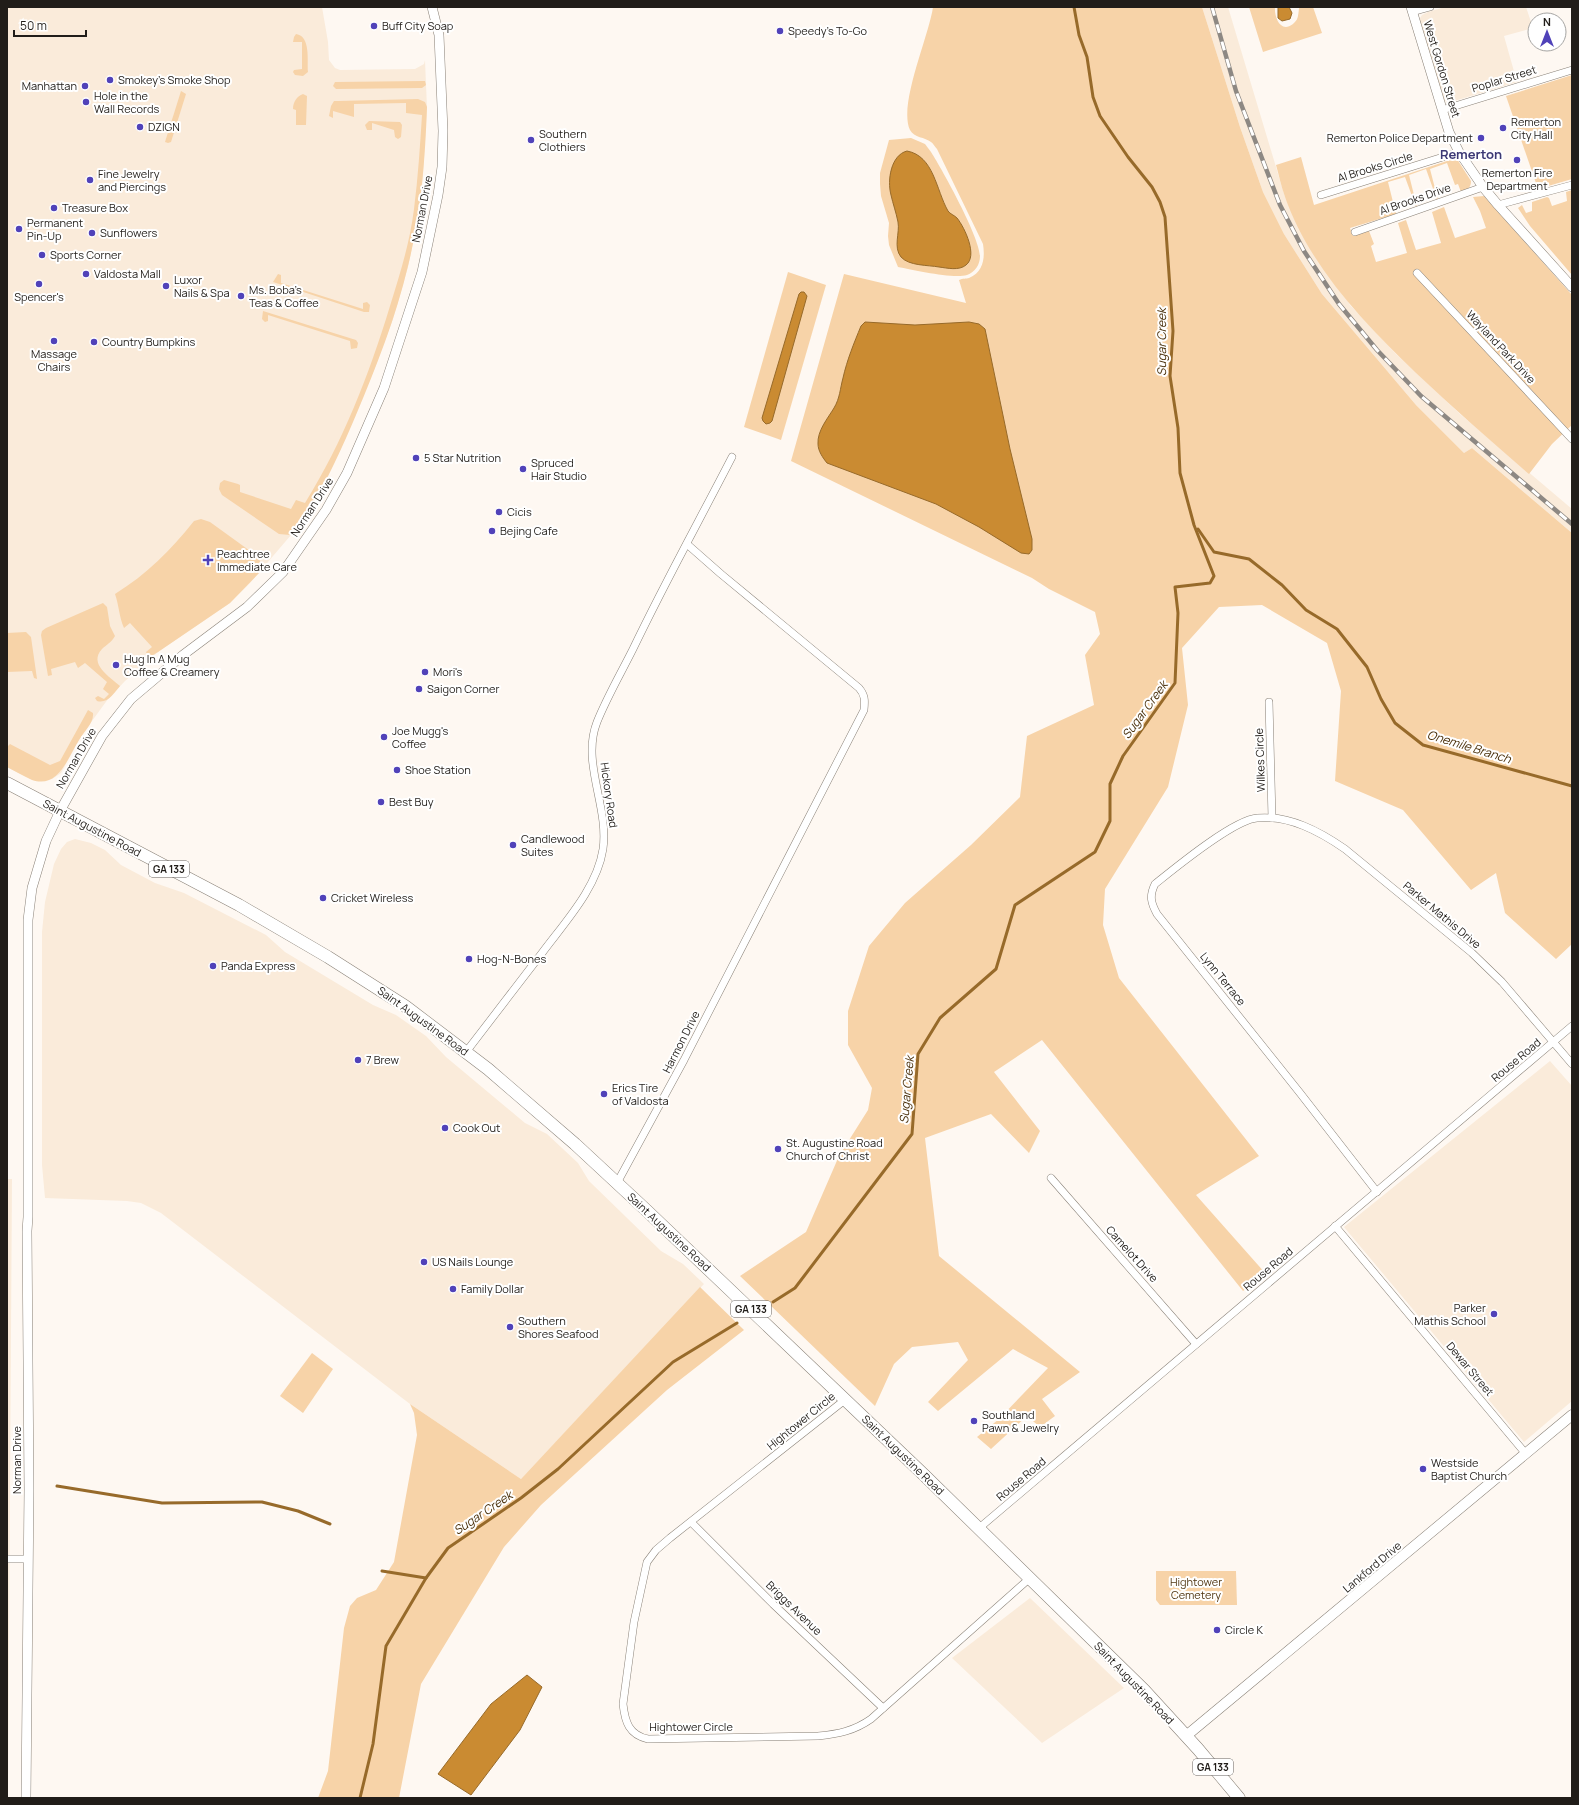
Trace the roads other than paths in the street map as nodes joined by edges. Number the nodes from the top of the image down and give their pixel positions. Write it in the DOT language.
graph roads {
  1 [pos="432,7"];
  2 [pos="1430,7"];
  3 [pos="1411,10"];
  4 [pos="1572,70"];
  5 [pos="1442,110"];
  6 [pos="1459,152"];
  7 [pos="1572,185"];
  8 [pos="1483,187"];
  9 [pos="1321,195"];
  10 [pos="1498,205"];
  11 [pos="1355,232"];
  12 [pos="1417,273"];
  13 [pos="1572,287"];
  14 [pos="1571,436"];
  15 [pos="732,457"];
  16 [pos="688,544"];
  17 [pos="1269,702"];
  18 [pos="10,784"];
  19 [pos="60,811"];
  20 [pos="1272,818"];
  21 [pos="1572,1026"];
  22 [pos="1553,1042"];
  23 [pos="466,1052"];
  24 [pos="1572,1064"];
  25 [pos="1052,1178"];
  26 [pos="617,1183"];
  27 [pos="1377,1192"];
  28 [pos="1335,1226"];
  29 [pos="1196,1344"];
  30 [pos="846,1399"];
  31 [pos="1572,1416"];
  32 [pos="1526,1454"];
  33 [pos="690,1522"];
  34 [pos="978,1529"];
  35 [pos="7,1559"];
  36 [pos="28,1559"];
  37 [pos="1030,1578"];
  38 [pos="883,1708"];
  39 [pos="1186,1736"];
  40 [pos="26,1798"];
  41 [pos="1239,1798"];
  1 -- 19 [label="street, Norman Drive"];
  2 -- 3 [label="street"];
  3 -- 5 [label="street, West Gordon Street"];
  4 -- 5 [label="street, Poplar Street"];
  5 -- 6 [label="street, West Gordon Street"];
  6 -- 8 [label="street, West Gordon Street"];
  6 -- 9 [label="street, Al Brooks Circle"];
  7 -- 10 [label="street"];
  8 -- 10 [label="street, West Gordon Street"];
  8 -- 11 [label="street, Al Brooks Drive"];
  10 -- 13 [label="street, West Gordon Street"];
  12 -- 14 [label="street, Wayland Park Drive"];
  15 -- 16 [label="street, Hickory Road"];
  16 -- 23 [label="street, Hickory Road"];
  16 -- 26 [label="street, Harmon Drive"];
  17 -- 20 [label="street, Wilkes Circle"];
  18 -- 19 [label="main road, Saint Augustine Road / GA 133"];
  19 -- 23 [label="main road, Saint Augustine Road / GA 133"];
  19 -- 36 [label="street, Norman Drive"];
  20 -- 22 [label="street, Parker Mathis Drive"];
  20 -- 27 [label="street, Lynn Terrace"];
  21 -- 22 [label="street, Rouse Road"];
  22 -- 24 [label="street, Parker Mathis Drive"];
  22 -- 27 [label="street, Rouse Road"];
  23 -- 26 [label="main road, Saint Augustine Road / GA 133"];
  25 -- 29 [label="street, Camelot Drive"];
  26 -- 30 [label="main road, Saint Augustine Road / GA 133"];
  27 -- 28 [label="street, Rouse Road"];
  28 -- 29 [label="street, Rouse Road"];
  28 -- 32 [label="street, Dewar Street"];
  29 -- 34 [label="street, Rouse Road"];
  30 -- 33 [label="street, Hightower Circle"];
  30 -- 34 [label="main road, Saint Augustine Road / GA 133"];
  31 -- 32 [label="main road, Lankford Drive"];
  32 -- 39 [label="main road, Lankford Drive"];
  33 -- 38 [label="street, Briggs Avenue"];
  33 -- 38 [label="street, Hightower Circle"];
  34 -- 37 [label="main road, Saint Augustine Road / GA 133"];
  35 -- 36 [label="street"];
  36 -- 40 [label="street, Norman Drive"];
  37 -- 38 [label="street, Hightower Circle"];
  37 -- 39 [label="main road, Saint Augustine Road / GA 133"];
  39 -- 41 [label="main road, Saint Augustine Road / GA 133"];
}
